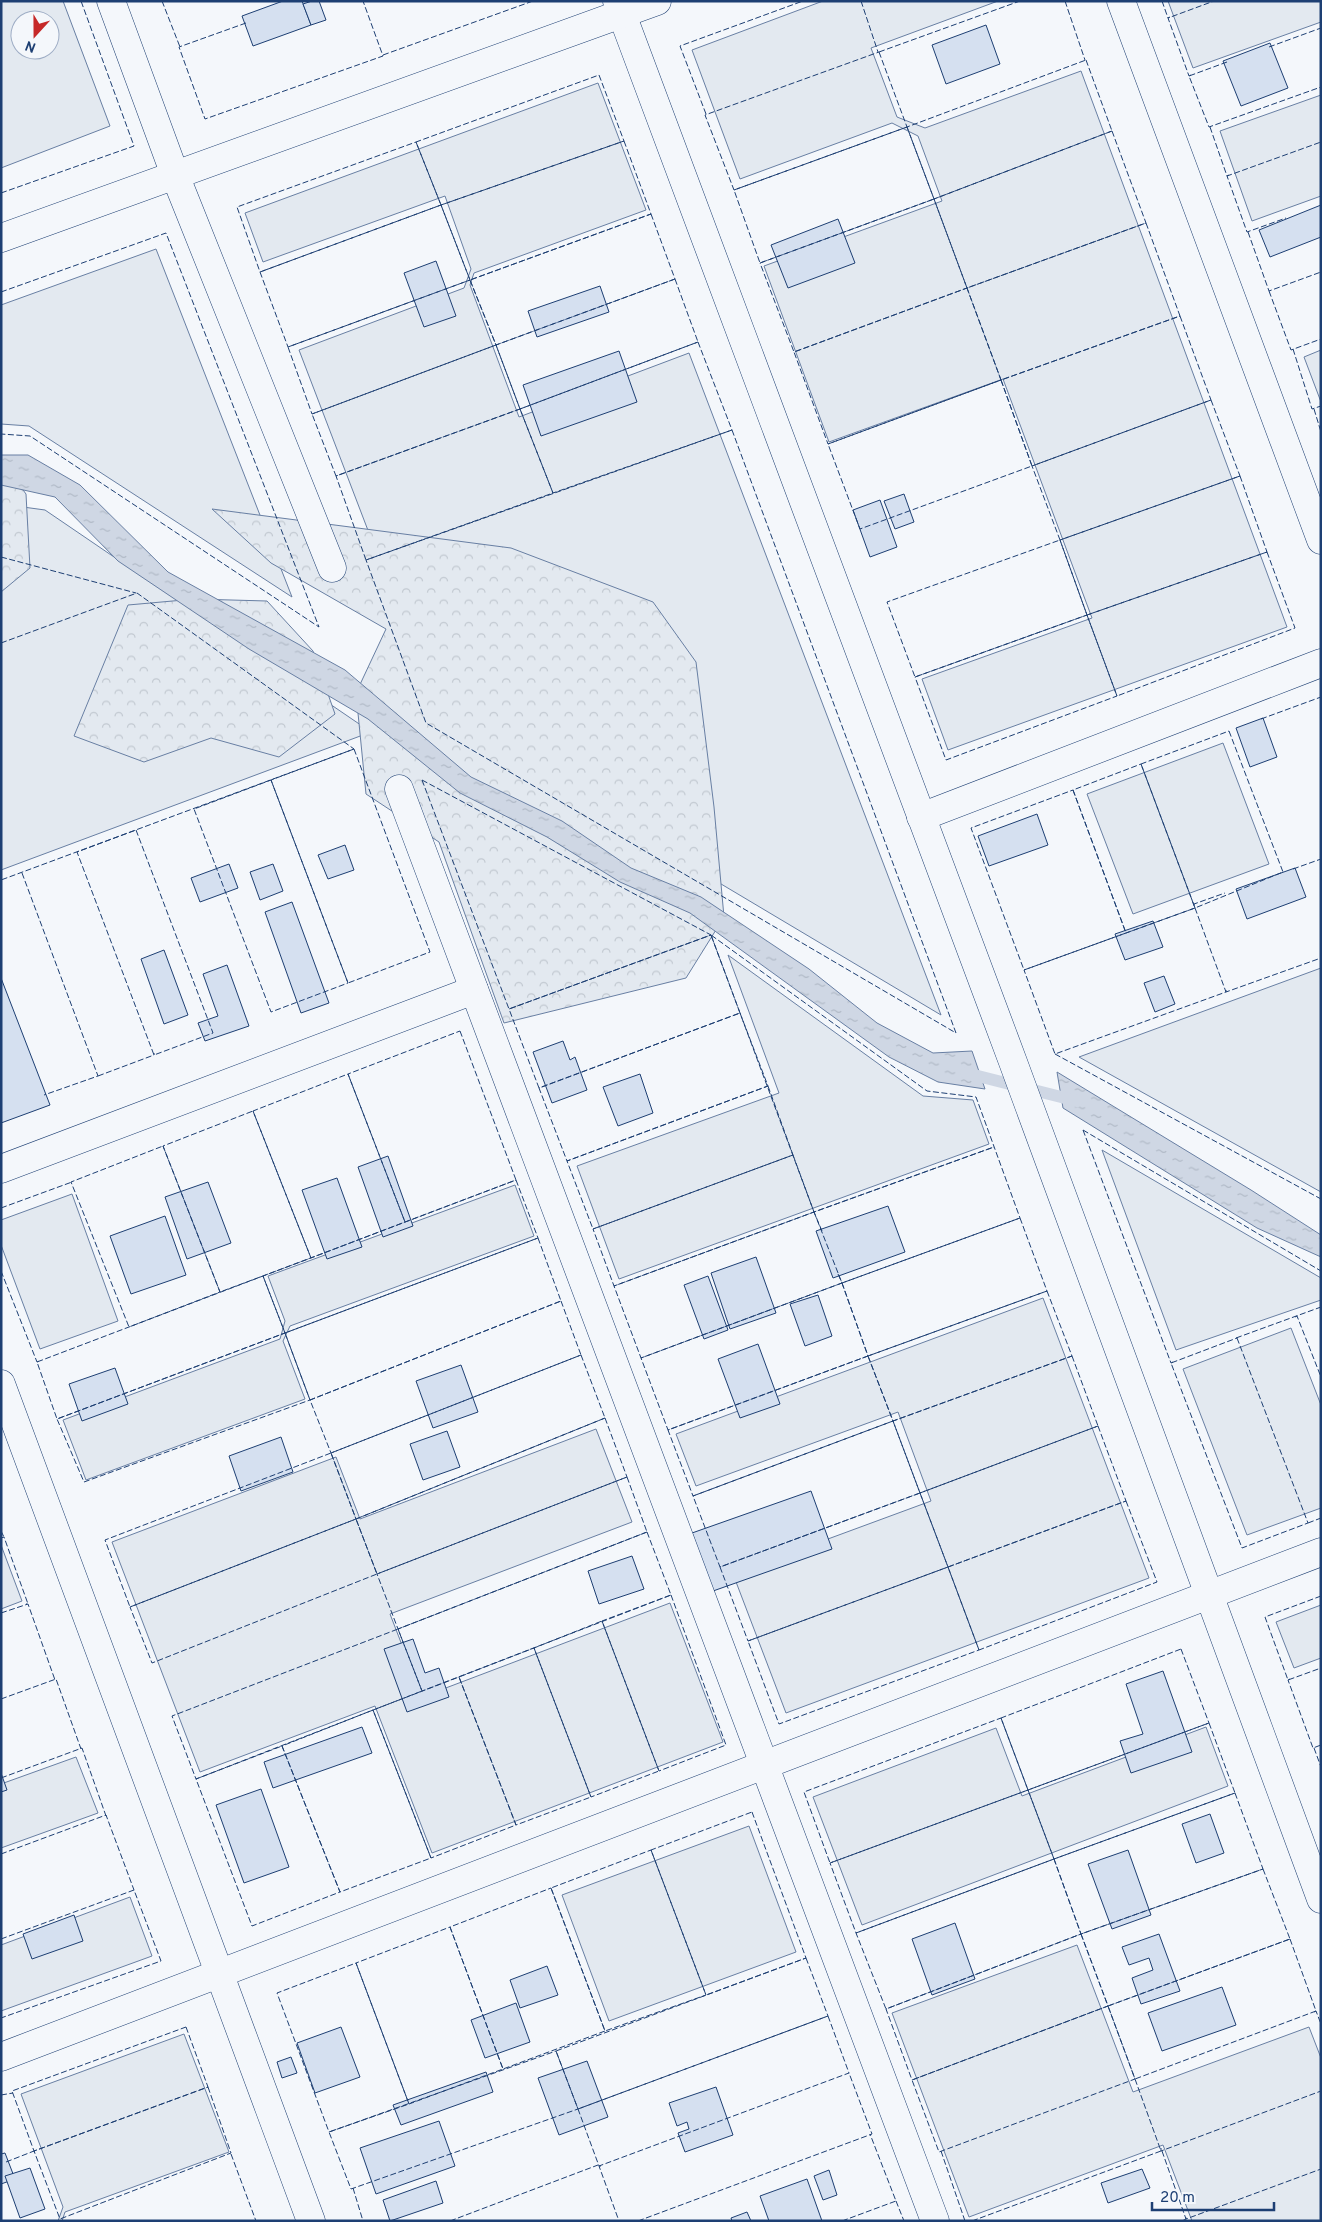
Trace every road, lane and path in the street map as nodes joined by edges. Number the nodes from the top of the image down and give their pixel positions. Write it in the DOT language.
graph roads {
  1 [pos="111,1"];
  2 [pos="657,1"];
  3 [pos="1122,1"];
  4 [pos="619,8"];
  5 [pos="176,175"];
  6 [pos="1,238"];
  7 [pos="1321,540"];
  8 [pos="332,568"];
  9 [pos="1321,663"];
  10 [pos="399,789"];
  11 [pos="921,817"];
  12 [pos="474,990"];
  13 [pos="1,1169"];
  14 [pos="1,1384"];
  15 [pos="1321,1552"];
  16 [pos="1208,1595"];
  17 [pos="764,1764"];
  18 [pos="1321,1899"];
  19 [pos="219,1973"];
  20 [pos="1,2057"];
  21 [pos="311,2221"];
  22 [pos="935,2221"];
  1 -- 5 [label="street"];
  2 -- 4 [label="street"];
  3 -- 7 [label="street"];
  4 -- 5 [label="street"];
  4 -- 11 [label="street"];
  5 -- 6 [label="street"];
  5 -- 8 [label="street"];
  9 -- 11 [label="street"];
  10 -- 12 [label="street"];
  11 -- 16 [label="street"];
  12 -- 13 [label="street"];
  12 -- 17 [label="street"];
  14 -- 19 [label="street"];
  15 -- 16 [label="street"];
  16 -- 17 [label="street"];
  16 -- 18 [label="street"];
  17 -- 19 [label="street"];
  17 -- 22 [label="street"];
  19 -- 20 [label="street"];
  19 -- 21 [label="street"];
}
